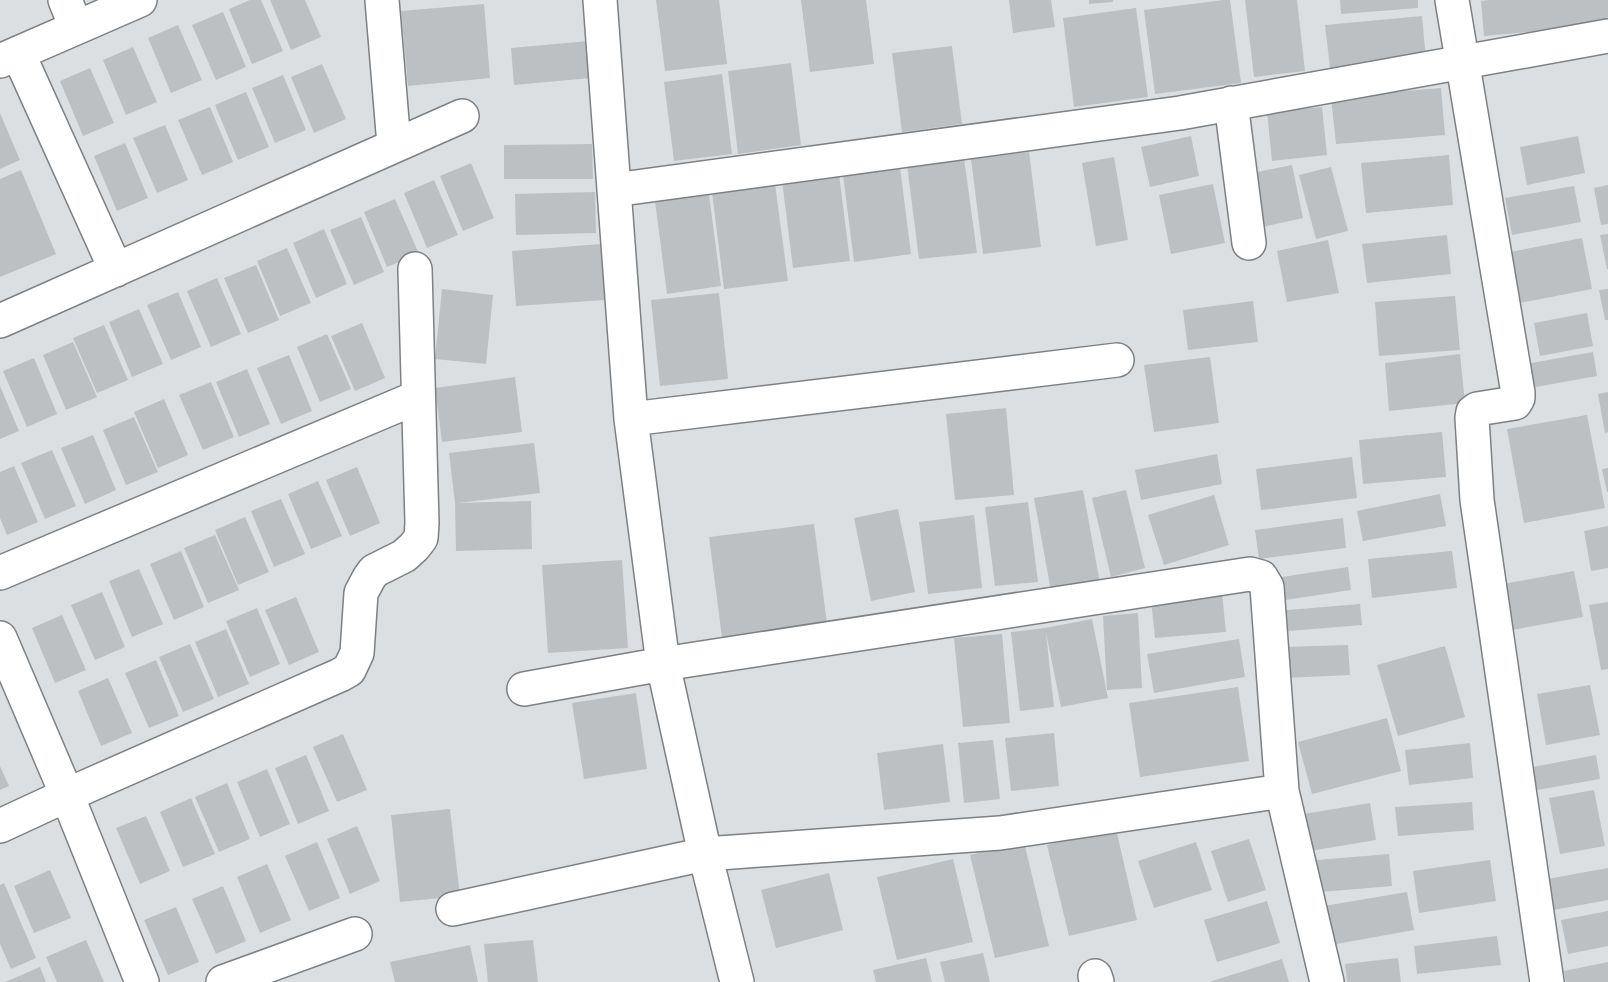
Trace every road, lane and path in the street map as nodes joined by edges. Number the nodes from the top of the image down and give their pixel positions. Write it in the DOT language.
graph roads {
  1 [pos="140,0"];
  2 [pos="382,0"];
  3 [pos="600,0"];
  4 [pos="1452,0"];
  5 [pos="70,14"];
  6 [pos="1608,36"];
  7 [pos="9,57"];
  8 [pos="1462,61"];
  9 [pos="1231,103"];
  10 [pos="462,116"];
  11 [pos="394,145"];
  12 [pos="614,190"];
  13 [pos="1249,243"];
  14 [pos="415,269"];
  15 [pos="116,270"];
  16 [pos="0,321"];
  17 [pos="1117,360"];
  18 [pos="418,397"];
  19 [pos="631,419"];
  20 [pos="0,573"];
  21 [pos="0,638"];
  22 [pos="663,664"];
  23 [pos="524,689"];
  24 [pos="1282,791"];
  25 [pos="67,795"];
  26 [pos="0,826"];
  27 [pos="705,854"];
  28 [pos="453,909"];
  29 [pos="356,934"];
  30 [pos="142,982"];
  31 [pos="224,982"];
  32 [pos="737,982"];
  33 [pos="1327,982"];
  34 [pos="1546,982"];
  1 -- 5 [label="street"];
  2 -- 11 [label="street"];
  3 -- 12 [label="street"];
  4 -- 8 [label="street"];
  5 -- 7 [label="street"];
  6 -- 8 [label="street"];
  7 -- 15 [label="street"];
  8 -- 9 [label="street"];
  8 -- 34 [label="street"];
  9 -- 12 [label="street"];
  9 -- 13 [label="street"];
  10 -- 11 [label="street"];
  11 -- 15 [label="street"];
  12 -- 19 [label="street"];
  14 -- 18 [label="street"];
  15 -- 16 [label="street"];
  17 -- 19 [label="street"];
  18 -- 20 [label="street"];
  18 -- 25 [label="street"];
  19 -- 22 [label="street"];
  21 -- 25 [label="street"];
  22 -- 23 [label="street"];
  22 -- 24 [label="street"];
  22 -- 27 [label="street"];
  24 -- 27 [label="street"];
  24 -- 33 [label="street"];
  25 -- 26 [label="street"];
  25 -- 30 [label="street"];
  27 -- 28 [label="street"];
  27 -- 32 [label="street"];
  29 -- 31 [label="street"];
}
